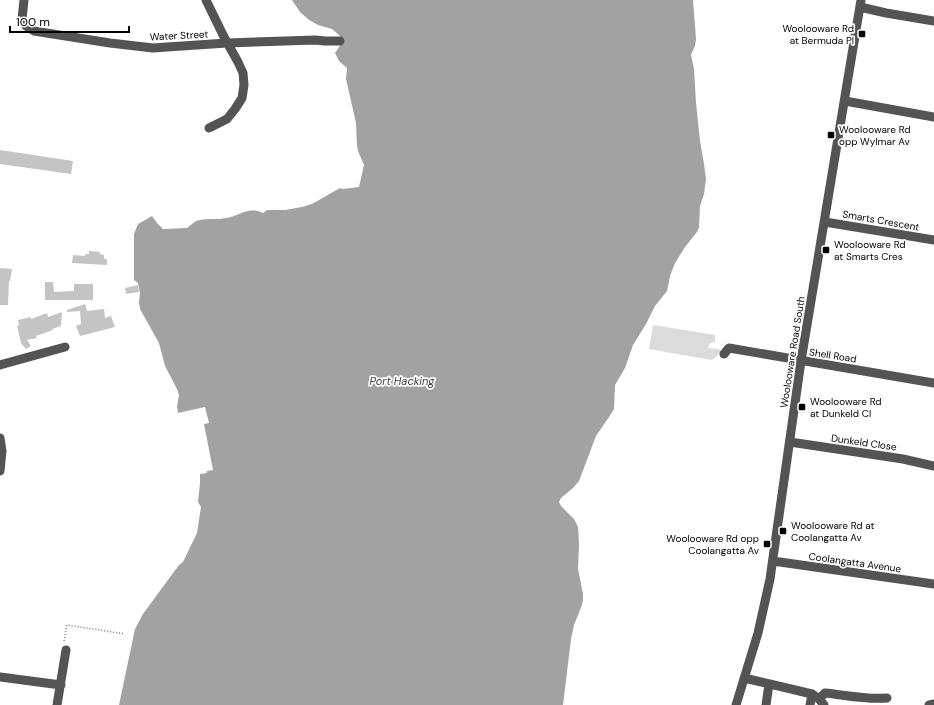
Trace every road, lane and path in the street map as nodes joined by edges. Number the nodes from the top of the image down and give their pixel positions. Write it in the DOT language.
graph roads {
  1 [pos="24,0"];
  2 [pos="206,0"];
  3 [pos="861,3"];
  4 [pos="934,21"];
  5 [pos="340,41"];
  6 [pos="226,43"];
  7 [pos="845,102"];
  8 [pos="934,117"];
  9 [pos="209,128"];
  10 [pos="825,222"];
  11 [pos="934,240"];
  12 [pos="65,347"];
  13 [pos="728,348"];
  14 [pos="801,361"];
  15 [pos="0,365"];
  16 [pos="934,383"];
  17 [pos="0,438"];
  18 [pos="790,442"];
  19 [pos="934,466"];
  20 [pos="0,471"];
  21 [pos="773,561"];
  22 [pos="934,584"];
  23 [pos="125,634"];
  24 [pos="66,650"];
  25 [pos="0,677"];
  26 [pos="744,678"];
  27 [pos="769,684"];
  28 [pos="61,686"];
  29 [pos="887,698"];
  30 [pos="818,699"];
  31 [pos="934,704"];
  32 [pos="57,705"];
  33 [pos="736,705"];
  34 [pos="766,705"];
  35 [pos="810,705"];
  36 [pos="929,705"];
  1 -- 6 [label="street, Water Street"];
  2 -- 6 [label="street"];
  3 -- 4 [label="street"];
  3 -- 7 [label="street, Woolooware Road South"];
  5 -- 6 [label="street, Water Street"];
  6 -- 9 [label="street"];
  7 -- 8 [label="street"];
  7 -- 10 [label="street, Woolooware Road South"];
  10 -- 11 [label="street, Smarts Crescent"];
  10 -- 14 [label="street, Woolooware Road South"];
  12 -- 15 [label="street"];
  13 -- 14 [label="street, Shell Road"];
  14 -- 16 [label="street, Shell Road"];
  14 -- 18 [label="street, Woolooware Road South"];
  17 -- 20 [label="street"];
  18 -- 19 [label="street, Dunkeld Close"];
  18 -- 21 [label="street, Woolooware Road South"];
  21 -- 22 [label="street, Coolangatta Avenue"];
  21 -- 26 [label="street, Woolooware Road South"];
  23 -- 24 [label="path"];
  24 -- 28 [label="street"];
  25 -- 28 [label="street"];
  26 -- 27 [label="street"];
  26 -- 33 [label="street, Woolooware Road South"];
  27 -- 30 [label="street"];
  27 -- 34 [label="street"];
  28 -- 32 [label="street"];
  29 -- 30 [label="street"];
  30 -- 35 [label="street"];
  31 -- 36 [label="street"];
}
